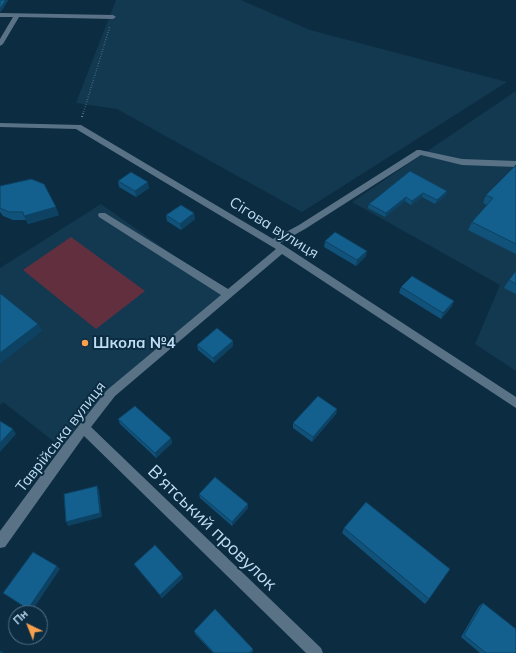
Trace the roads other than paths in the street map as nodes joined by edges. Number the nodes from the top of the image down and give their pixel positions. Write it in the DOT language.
graph roads {
  1 [pos="0,15"];
  2 [pos="17,15"];
  3 [pos="113,17"];
  4 [pos="0,44"];
  5 [pos="0,125"];
  6 [pos="516,164"];
  7 [pos="102,215"];
  8 [pos="273,243"];
  9 [pos="282,249"];
  10 [pos="228,294"];
  11 [pos="516,403"];
  12 [pos="84,428"];
  13 [pos="0,542"];
  14 [pos="316,653"];
  1 -- 2 [label="street"];
  2 -- 3 [label="street"];
  2 -- 4 [label="street"];
  5 -- 8 [label="street, Сігова вулиця"];
  6 -- 8 [label="street"];
  7 -- 10 [label="street"];
  8 -- 9 [label="street, Сігова вулиця"];
  9 -- 10 [label="street, Таврійська вулиця"];
  9 -- 11 [label="street, Сігова вулиця"];
  10 -- 12 [label="street, Таврійська вулиця"];
  12 -- 13 [label="street, Таврійська вулиця"];
  12 -- 14 [label="street, В’ятський провулок"];
}
